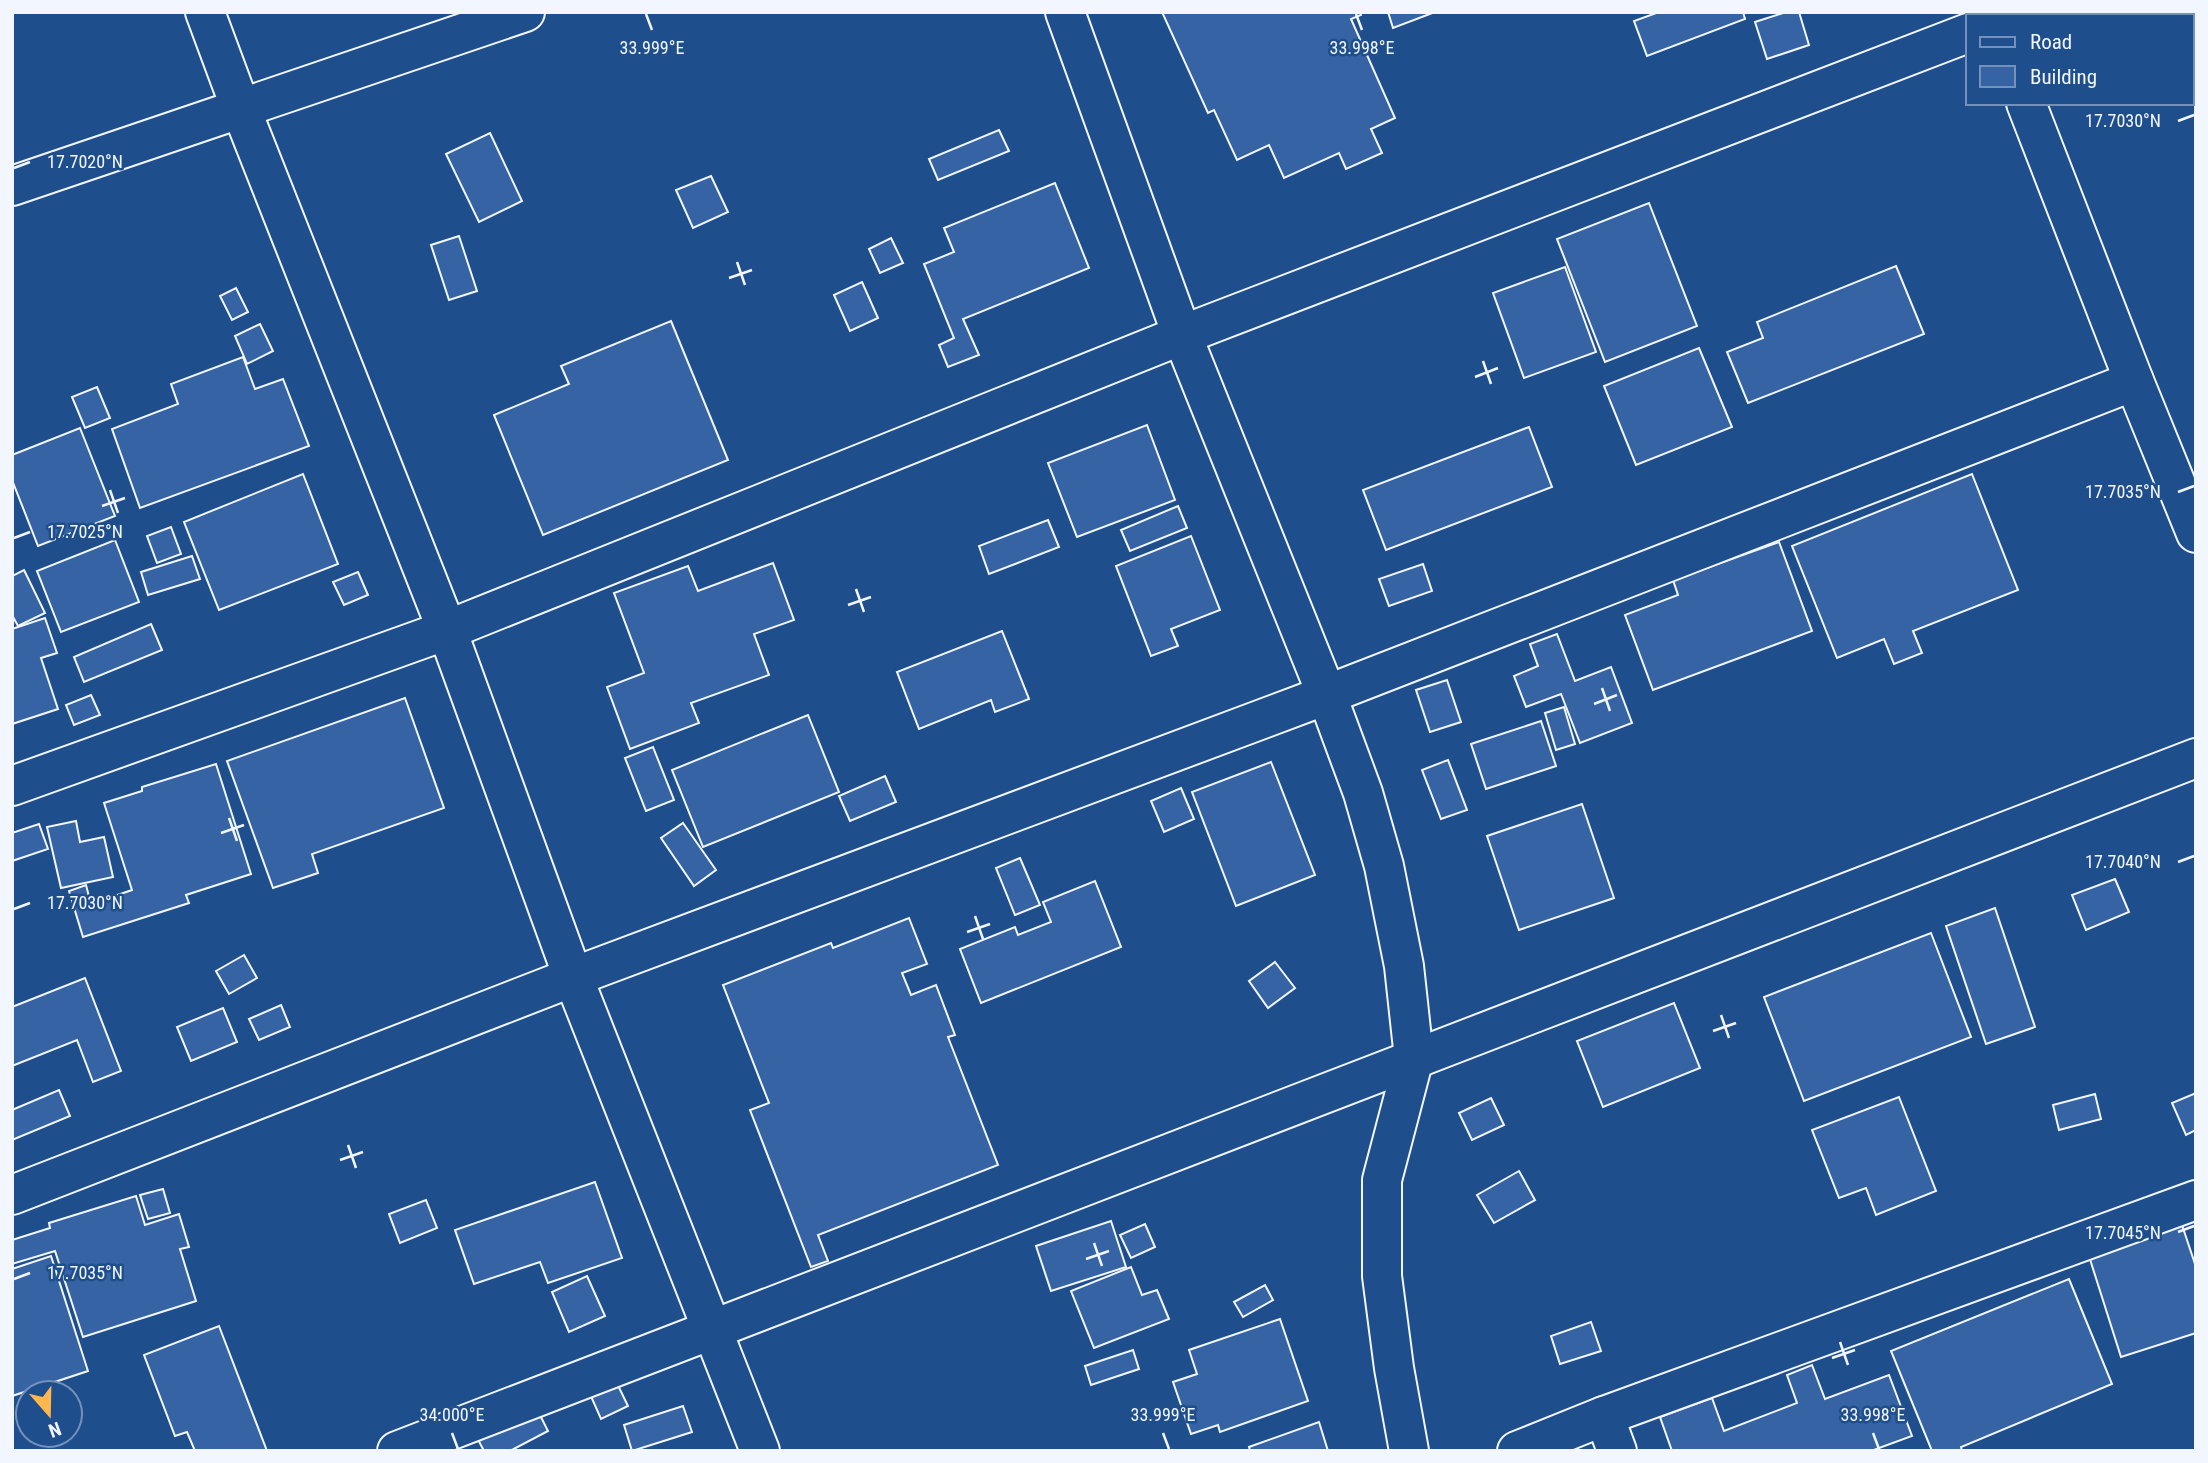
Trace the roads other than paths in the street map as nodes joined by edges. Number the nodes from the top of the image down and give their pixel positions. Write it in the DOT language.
graph roads {
  1 [pos="205,12"];
  2 [pos="525,12"];
  3 [pos="1065,12"];
  4 [pos="1966,34"];
  5 [pos="2027,105"];
  6 [pos="241,109"];
  7 [pos="12,186"];
  8 [pos="1182,335"];
  9 [pos="2134,382"];
  10 [pos="2196,533"];
  11 [pos="447,629"];
  12 [pos="1326,693"];
  13 [pos="2196,758"];
  14 [pos="12,786"];
  15 [pos="573,977"];
  16 [pos="1414,1058"];
  17 [pos="12,1195"];
  18 [pos="2196,1200"];
  19 [pos="713,1329"];
  20 [pos="1611,1433"];
  21 [pos="397,1451"];
  22 [pos="760,1451"];
  23 [pos="1409,1451"];
  24 [pos="1517,1451"];
  1 -- 6 [label="street"];
  2 -- 6 [label="street"];
  3 -- 8 [label="street"];
  4 -- 8 [label="street"];
  5 -- 9 [label="street"];
  6 -- 7 [label="street"];
  6 -- 11 [label="street"];
  8 -- 11 [label="street"];
  8 -- 12 [label="street"];
  9 -- 10 [label="street"];
  9 -- 12 [label="street"];
  11 -- 14 [label="street"];
  11 -- 15 [label="street"];
  12 -- 15 [label="street"];
  12 -- 16 [label="street"];
  13 -- 16 [label="street"];
  15 -- 17 [label="street"];
  15 -- 19 [label="street"];
  16 -- 19 [label="street"];
  16 -- 23 [label="street"];
  18 -- 20 [label="street"];
  19 -- 21 [label="street"];
  19 -- 22 [label="street"];
  20 -- 24 [label="street"];
}
